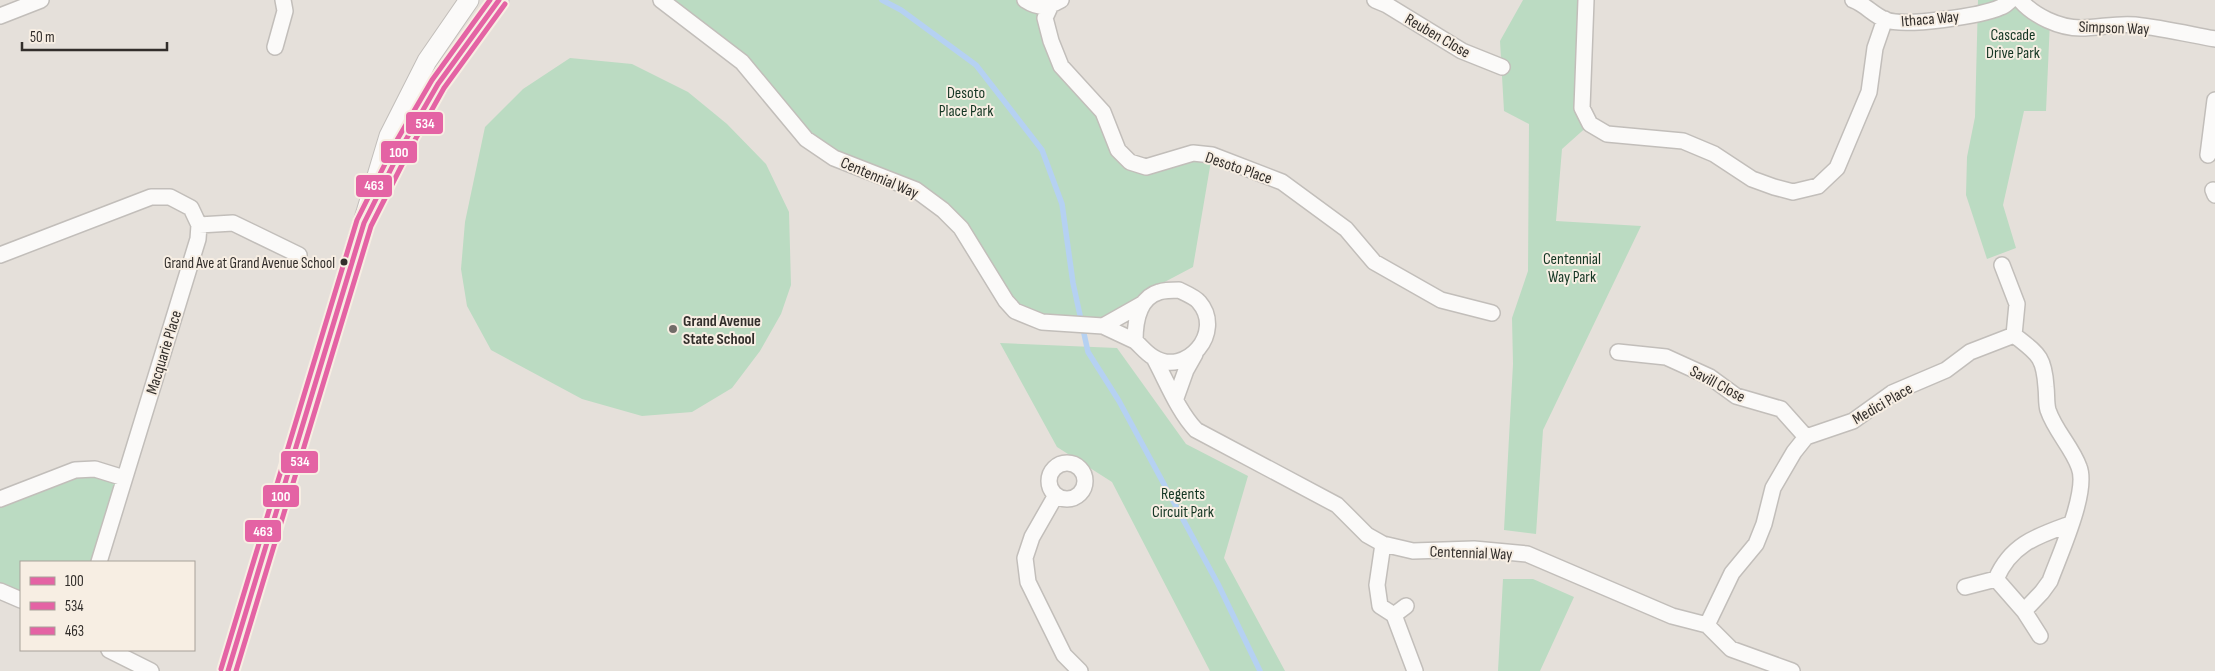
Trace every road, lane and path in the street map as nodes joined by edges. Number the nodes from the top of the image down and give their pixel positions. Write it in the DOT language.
graph roads {
  1 [pos="41,0"];
  2 [pos="283,0"];
  3 [pos="469,0"];
  4 [pos="499,0"];
  5 [pos="661,0"];
  6 [pos="1025,0"];
  7 [pos="1375,0"];
  8 [pos="1586,0"];
  9 [pos="1853,0"];
  10 [pos="2011,0"];
  11 [pos="2020,0"];
  12 [pos="1055,3"];
  13 [pos="0,16"];
  14 [pos="1885,20"];
  15 [pos="2215,39"];
  16 [pos="276,47"];
  17 [pos="1502,67"];
  18 [pos="2215,100"];
  19 [pos="2208,155"];
  20 [pos="364,222"];
  21 [pos="199,225"];
  22 [pos="0,255"];
  23 [pos="299,255"];
  24 [pos="2002,265"];
  25 [pos="1142,304"];
  26 [pos="1492,313"];
  27 [pos="1096,326"];
  28 [pos="2014,335"];
  29 [pos="1135,341"];
  30 [pos="1618,352"];
  31 [pos="1196,354"];
  32 [pos="1154,358"];
  33 [pos="1176,398"];
  34 [pos="1806,437"];
  35 [pos="124,478"];
  36 [pos="1056,495"];
  37 [pos="0,499"];
  38 [pos="2070,524"];
  39 [pos="1383,544"];
  40 [pos="99,561"];
  41 [pos="1996,579"];
  42 [pos="1966,587"];
  43 [pos="0,591"];
  44 [pos="20,600"];
  45 [pos="1406,606"];
  46 [pos="2024,611"];
  47 [pos="1394,615"];
  48 [pos="1707,625"];
  49 [pos="2040,636"];
  50 [pos="111,651"];
  51 [pos="151,671"];
  52 [pos="228,671"];
  53 [pos="1080,671"];
  54 [pos="1415,671"];
  55 [pos="1792,671"];
  1 -- 13 [label="street"];
  2 -- 16 [label="street"];
  3 -- 20 [label="street"];
  4 -- 20 [label="street"];
  5 -- 27 [label="street, Centennial Way"];
  6 -- 12 [label="street"];
  7 -- 17 [label="street, Reuben Close"];
  8 -- 14 [label="street"];
  9 -- 14 [label="street, Ithaca Way"];
  10 -- 14 [label="street, Ithaca Way"];
  11 -- 15 [label="street, Simpson Way"];
  12 -- 26 [label="street, Desoto Place"];
  18 -- 19 [label="street"];
  20 -- 52 [label="street"];
  21 -- 22 [label="street"];
  21 -- 23 [label="street"];
  21 -- 35 [label="street, Macquarie Place"];
  24 -- 28 [label="street"];
  25 -- 27 [label="street"];
  25 -- 29 [label="street"];
  25 -- 31 [label="street"];
  27 -- 29 [label="street, Centennial Way"];
  28 -- 34 [label="street, Medici Place"];
  28 -- 38 [label="street"];
  29 -- 32 [label="street, Centennial Way"];
  30 -- 34 [label="street, Savill Close"];
  31 -- 32 [label="street"];
  31 -- 33 [label="street"];
  32 -- 33 [label="street, Centennial Way"];
  33 -- 39 [label="street, Centennial Way"];
  34 -- 48 [label="street"];
  35 -- 37 [label="street"];
  35 -- 40 [label="street, Macquarie Place"];
  36 -- 53 [label="street"];
  38 -- 41 [label="street"];
  38 -- 46 [label="street"];
  39 -- 47 [label="street"];
  39 -- 48 [label="street, Centennial Way"];
  41 -- 42 [label="street"];
  41 -- 46 [label="street"];
  43 -- 44 [label="street"];
  45 -- 47 [label="street"];
  46 -- 49 [label="street"];
  47 -- 54 [label="street"];
  48 -- 55 [label="street"];
  50 -- 51 [label="street"];
}
